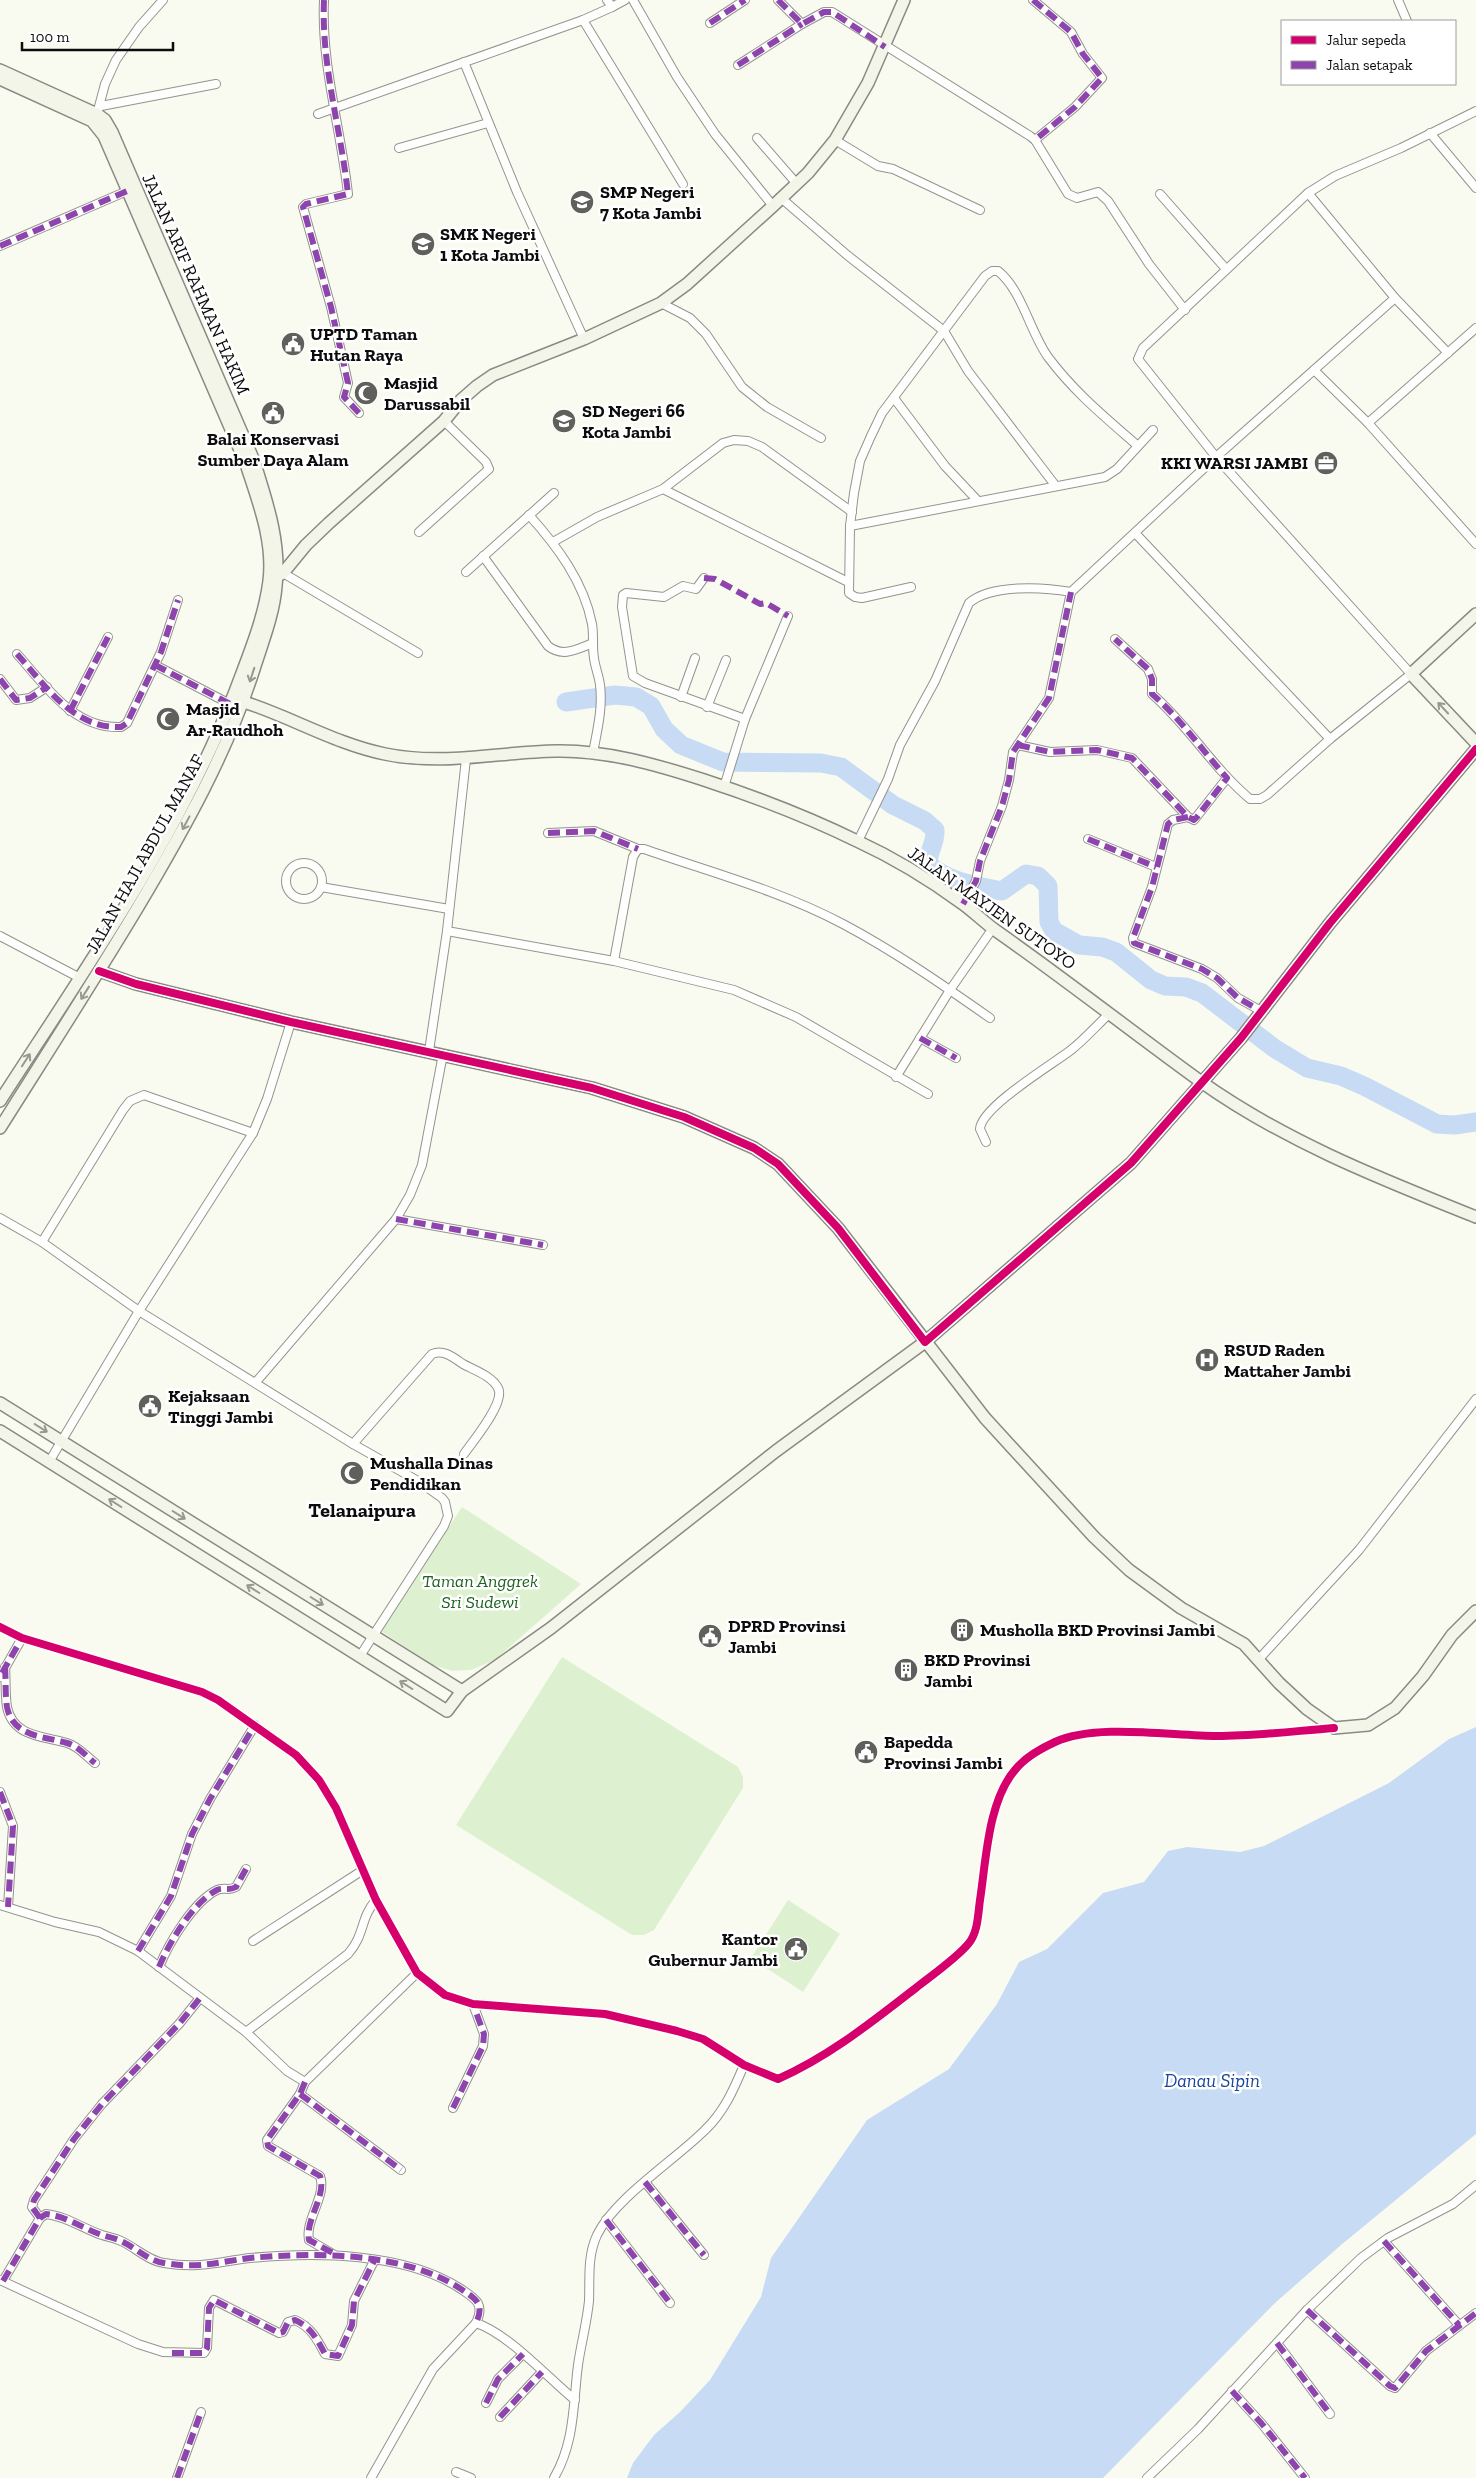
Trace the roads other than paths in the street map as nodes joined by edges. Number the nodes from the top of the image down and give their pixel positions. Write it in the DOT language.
graph roads {
  1 [pos="163,0"];
  2 [pos="324,0"];
  3 [pos="607,0"];
  4 [pos="625,0"];
  5 [pos="634,0"];
  6 [pos="744,0"];
  7 [pos="778,0"];
  8 [pos="904,0"];
  9 [pos="1033,0"];
  10 [pos="1398,0"];
  11 [pos="612,7"];
  12 [pos="584,20"];
  13 [pos="1407,20"];
  14 [pos="710,23"];
  15 [pos="802,24"];
  16 [pos="885,47"];
  17 [pos="464,62"];
  18 [pos="738,65"];
  19 [pos="0,70"];
  20 [pos="0,79"];
  21 [pos="216,84"];
  22 [pos="334,108"];
  23 [pos="99,110"];
  24 [pos="1473,112"];
  25 [pos="318,114"];
  26 [pos="488,122"];
  27 [pos="1430,133"];
  28 [pos="108,134"];
  29 [pos="757,138"];
  30 [pos="835,140"];
  31 [pos="1035,140"];
  32 [pos="400,148"];
  33 [pos="125,178"];
  34 [pos="683,184"];
  35 [pos="797,184"];
  36 [pos="1476,188"];
  37 [pos="127,190"];
  38 [pos="1308,193"];
  39 [pos="1160,194"];
  40 [pos="777,202"];
  41 [pos="980,210"];
  42 [pos="0,246"];
  43 [pos="1226,269"];
  44 [pos="1395,298"];
  45 [pos="661,303"];
  46 [pos="1185,310"];
  47 [pos="1476,328"];
  48 [pos="944,331"];
  49 [pos="584,339"];
  50 [pos="1448,353"];
  51 [pos="1314,370"];
  52 [pos="894,398"];
  53 [pos="359,413"];
  54 [pos="444,421"];
  55 [pos="1368,423"];
  56 [pos="1153,430"];
  57 [pos="822,438"];
  58 [pos="1138,446"];
  59 [pos="1216,457"];
  60 [pos="1055,485"];
  61 [pos="663,489"];
  62 [pos="554,493"];
  63 [pos="978,501"];
  64 [pos="852,512"];
  65 [pos="529,515"];
  66 [pos="850,526"];
  67 [pos="419,532"];
  68 [pos="1136,534"];
  69 [pos="553,542"];
  70 [pos="1476,544"];
  71 [pos="484,556"];
  72 [pos="466,572"];
  73 [pos="276,577"];
  74 [pos="704,578"];
  75 [pos="848,582"];
  76 [pos="911,587"];
  77 [pos="1071,592"];
  78 [pos="178,600"];
  79 [pos="1476,614"];
  80 [pos="788,616"];
  81 [pos="108,636"];
  82 [pos="1116,639"];
  83 [pos="593,643"];
  84 [pos="418,653"];
  85 [pos="17,654"];
  86 [pos="695,658"];
  87 [pos="726,660"];
  88 [pos="155,665"];
  89 [pos="1411,674"];
  90 [pos="0,679"];
  91 [pos="47,687"];
  92 [pos="681,697"];
  93 [pos="244,702"];
  94 [pos="230,704"];
  95 [pos="707,706"];
  96 [pos="70,711"];
  97 [pos="745,719"];
  98 [pos="1330,739"];
  99 [pos="1476,743"];
  100 [pos="1018,745"];
  101 [pos="1476,749"];
  102 [pos="593,753"];
  103 [pos="466,759"];
  104 [pos="1226,778"];
  105 [pos="724,787"];
  106 [pos="1188,817"];
  107 [pos="548,834"];
  108 [pos="1088,839"];
  109 [pos="858,841"];
  110 [pos="638,849"];
  111 [pos="153,856"];
  112 [pos="164,862"];
  113 [pos="1156,867"];
  114 [pos="321,887"];
  115 [pos="964,904"];
  116 [pos="449,909"];
  117 [pos="993,928"];
  118 [pos="447,932"];
  119 [pos="0,936"];
  120 [pos="614,961"];
  121 [pos="99,971"];
  122 [pos="80,978"];
  123 [pos="950,990"];
  124 [pos="1110,1013"];
  125 [pos="1260,1015"];
  126 [pos="990,1018"];
  127 [pos="291,1022"];
  128 [pos="50,1023"];
  129 [pos="62,1030"];
  130 [pos="920,1038"];
  131 [pos="430,1051"];
  132 [pos="443,1054"];
  133 [pos="956,1058"];
  134 [pos="896,1076"];
  135 [pos="1202,1083"];
  136 [pos="928,1094"];
  137 [pos="0,1101"];
  138 [pos="0,1128"];
  139 [pos="253,1132"];
  140 [pos="986,1142"];
  141 [pos="0,1218"];
  142 [pos="1476,1218"];
  143 [pos="396,1219"];
  144 [pos="42,1242"];
  145 [pos="543,1245"];
  146 [pos="140,1311"];
  147 [pos="925,1342"];
  148 [pos="256,1382"];
  149 [pos="1476,1399"];
  150 [pos="0,1403"];
  151 [pos="0,1431"];
  152 [pos="62,1441"];
  153 [pos="353,1444"];
  154 [pos="464,1454"];
  155 [pos="49,1462"];
  156 [pos="1476,1611"];
  157 [pos="0,1627"];
  158 [pos="372,1635"];
  159 [pos="22,1638"];
  160 [pos="360,1656"];
  161 [pos="1259,1659"];
  162 [pos="5,1667"];
  163 [pos="0,1677"];
  164 [pos="462,1691"];
  165 [pos="255,1725"];
  166 [pos="1334,1728"];
  167 [pos="95,1764"];
  168 [pos="0,1792"];
  169 [pos="246,1869"];
  170 [pos="363,1870"];
  171 [pos="376,1900"];
  172 [pos="4,1906"];
  173 [pos="253,1941"];
  174 [pos="138,1952"];
  175 [pos="159,1967"];
  176 [pos="417,1973"];
  177 [pos="200,1998"];
  178 [pos="473,2004"];
  179 [pos="246,2032"];
  180 [pos="744,2065"];
  181 [pos="305,2082"];
  182 [pos="300,2094"];
  183 [pos="453,2108"];
  184 [pos="401,2170"];
  185 [pos="645,2182"];
  186 [pos="1476,2186"];
  187 [pos="40,2218"];
  188 [pos="606,2220"];
  189 [pos="1384,2241"];
  190 [pos="335,2254"];
  191 [pos="704,2255"];
  192 [pos="374,2261"];
  193 [pos="1,2281"];
  194 [pos="670,2303"];
  195 [pos="1307,2310"];
  196 [pos="1476,2313"];
  197 [pos="476,2323"];
  198 [pos="1459,2326"];
  199 [pos="1277,2343"];
  200 [pos="523,2354"];
  201 [pos="542,2372"];
  202 [pos="1232,2391"];
  203 [pos="575,2400"];
  204 [pos="486,2403"];
  205 [pos="201,2412"];
  206 [pos="1330,2414"];
  207 [pos="500,2417"];
  208 [pos="456,2472"];
  209 [pos="177,2478"];
  210 [pos="371,2478"];
  211 [pos="471,2478"];
  212 [pos="554,2478"];
  213 [pos="1147,2478"];
  214 [pos="1305,2478"];
  1 -- 23 [label="street"];
  2 -- 22 [label="street"];
  3 -- 11 [label="street"];
  4 -- 11 [label="street"];
  5 -- 40 [label="street"];
  6 -- 14 [label="street"];
  7 -- 15 [label="street"];
  8 -- 16 [label="main road"];
  9 -- 31 [label="street"];
  10 -- 13 [label="street"];
  11 -- 12 [label="street"];
  12 -- 17 [label="street"];
  12 -- 34 [label="street"];
  15 -- 16 [label="street"];
  15 -- 18 [label="street"];
  16 -- 30 [label="main road"];
  16 -- 31 [label="street"];
  17 -- 22 [label="street"];
  17 -- 26 [label="street"];
  19 -- 23 [label="main road, JALAN ARIF RAHMAN HAKIM"];
  20 -- 28 [label="main road, JALAN ARIF RAHMAN HAKIM"];
  21 -- 23 [label="street"];
  22 -- 25 [label="street"];
  22 -- 53 [label="street"];
  23 -- 28 [label="main road, JALAN ARIF RAHMAN HAKIM"];
  24 -- 27 [label="street"];
  26 -- 32 [label="street"];
  26 -- 49 [label="street"];
  27 -- 36 [label="street"];
  27 -- 38 [label="street"];
  28 -- 33 [label="main road, JALAN ARIF RAHMAN HAKIM"];
  29 -- 35 [label="street"];
  30 -- 35 [label="main road"];
  30 -- 41 [label="street"];
  31 -- 46 [label="street"];
  33 -- 37 [label="main road, JALAN ARIF RAHMAN HAKIM"];
  33 -- 73 [label="main road, JALAN ARIF RAHMAN HAKIM"];
  35 -- 40 [label="main road"];
  37 -- 42 [label="street"];
  37 -- 73 [label="main road, JALAN ARIF RAHMAN HAKIM"];
  38 -- 43 [label="street"];
  38 -- 44 [label="street"];
  39 -- 43 [label="street"];
  40 -- 45 [label="main road"];
  40 -- 48 [label="street"];
  43 -- 46 [label="street"];
  44 -- 50 [label="street"];
  44 -- 51 [label="street"];
  45 -- 49 [label="main road"];
  45 -- 57 [label="street"];
  46 -- 59 [label="street"];
  47 -- 50 [label="street"];
  48 -- 52 [label="street"];
  48 -- 58 [label="street"];
  48 -- 60 [label="street"];
  49 -- 54 [label="main road"];
  50 -- 55 [label="street"];
  51 -- 55 [label="street"];
  51 -- 59 [label="street"];
  52 -- 63 [label="street"];
  52 -- 64 [label="street"];
  54 -- 67 [label="street"];
  54 -- 73 [label="main road"];
  55 -- 70 [label="street"];
  56 -- 58 [label="street"];
  58 -- 60 [label="street"];
  59 -- 68 [label="street"];
  59 -- 89 [label="street"];
  60 -- 63 [label="street"];
  61 -- 64 [label="street"];
  61 -- 69 [label="street"];
  61 -- 75 [label="street"];
  62 -- 65 [label="street"];
  63 -- 66 [label="street"];
  64 -- 66 [label="street"];
  65 -- 69 [label="street"];
  65 -- 71 [label="street"];
  66 -- 75 [label="street"];
  68 -- 77 [label="street"];
  68 -- 98 [label="street"];
  69 -- 83 [label="street"];
  71 -- 72 [label="street"];
  71 -- 83 [label="street"];
  73 -- 84 [label="street"];
  73 -- 93 [label="main road, JALAN HAJI ABDUL MANAF, one-way"];
  73 -- 94 [label="main road, JALAN HAJI ABDUL MANAF"];
  74 -- 92 [label="street"];
  75 -- 76 [label="street"];
  77 -- 100 [label="street"];
  77 -- 109 [label="street"];
  78 -- 88 [label="street"];
  79 -- 89 [label="main road"];
  80 -- 97 [label="street"];
  81 -- 96 [label="street"];
  82 -- 104 [label="street"];
  83 -- 102 [label="street"];
  85 -- 91 [label="street"];
  86 -- 92 [label="street"];
  87 -- 95 [label="street"];
  88 -- 94 [label="street"];
  88 -- 96 [label="street"];
  89 -- 98 [label="street"];
  99 -- 89 [label="main road, one-way"];
  90 -- 91 [label="street"];
  91 -- 96 [label="street"];
  92 -- 95 [label="street"];
  93 -- 103 [label="main road, JALAN MAYJEN SUTOYO"];
  93 -- 112 [label="main road, JALAN HAJI ABDUL MANAF, one-way"];
  94 -- 111 [label="main road, JALAN HAJI ABDUL MANAF"];
  95 -- 97 [label="street"];
  97 -- 105 [label="street"];
  98 -- 104 [label="street"];
  100 -- 106 [label="street"];
  100 -- 115 [label="street"];
  101 -- 125 [label="main road"];
  102 -- 103 [label="main road, JALAN MAYJEN SUTOYO"];
  102 -- 105 [label="main road, JALAN MAYJEN SUTOYO"];
  103 -- 116 [label="street"];
  104 -- 106 [label="street"];
  105 -- 109 [label="main road, JALAN MAYJEN SUTOYO"];
  106 -- 113 [label="street"];
  107 -- 110 [label="street"];
  108 -- 113 [label="street"];
  109 -- 115 [label="main road, JALAN MAYJEN SUTOYO"];
  110 -- 120 [label="street"];
  110 -- 123 [label="street"];
  111 -- 112 [label="street"];
  111 -- 122 [label="main road, JALAN HAJI ABDUL MANAF"];
  112 -- 121 [label="main road, JALAN HAJI ABDUL MANAF"];
  113 -- 125 [label="street"];
  114 -- 114 [label="street"];
  114 -- 116 [label="street"];
  115 -- 117 [label="main road, JALAN MAYJEN SUTOYO"];
  116 -- 118 [label="street"];
  117 -- 123 [label="street"];
  117 -- 124 [label="main road, JALAN MAYJEN SUTOYO"];
  118 -- 120 [label="street"];
  118 -- 131 [label="street"];
  119 -- 122 [label="street"];
  120 -- 134 [label="street"];
  121 -- 127 [label="main road"];
  121 -- 129 [label="main road, JALAN HAJI ABDUL MANAF, one-way"];
  122 -- 128 [label="main road, JALAN HAJI ABDUL MANAF"];
  123 -- 126 [label="street"];
  123 -- 130 [label="street"];
  124 -- 135 [label="main road, JALAN MAYJEN SUTOYO"];
  124 -- 140 [label="street"];
  125 -- 135 [label="main road"];
  127 -- 131 [label="main road"];
  127 -- 139 [label="street"];
  128 -- 129 [label="main road"];
  137 -- 128 [label="main road, JALAN HAJI ABDUL MANAF, one-way"];
  129 -- 138 [label="main road, JALAN HAJI ABDUL MANAF"];
  130 -- 133 [label="street"];
  130 -- 134 [label="street"];
  131 -- 132 [label="main road"];
  132 -- 143 [label="street"];
  132 -- 147 [label="main road"];
  134 -- 136 [label="street"];
  135 -- 142 [label="main road, JALAN MAYJEN SUTOYO"];
  135 -- 147 [label="main road"];
  139 -- 144 [label="street"];
  139 -- 146 [label="street"];
  141 -- 144 [label="street"];
  143 -- 145 [label="street"];
  143 -- 148 [label="street"];
  144 -- 146 [label="street"];
  146 -- 148 [label="street"];
  146 -- 152 [label="street"];
  147 -- 161 [label="main road"];
  147 -- 164 [label="main road"];
  148 -- 153 [label="street"];
  149 -- 161 [label="street"];
  150 -- 152 [label="main road, one-way"];
  151 -- 155 [label="main road"];
  152 -- 155 [label="street"];
  152 -- 158 [label="main road, one-way"];
  153 -- 154 [label="street"];
  153 -- 158 [label="street"];
  160 -- 155 [label="main road, one-way"];
  156 -- 166 [label="main road"];
  157 -- 159 [label="street"];
  158 -- 160 [label="street"];
  158 -- 164 [label="main road"];
  159 -- 162 [label="street"];
  159 -- 165 [label="street"];
  164 -- 160 [label="main road, one-way"];
  161 -- 166 [label="main road"];
  162 -- 163 [label="street"];
  162 -- 167 [label="street"];
  165 -- 170 [label="street"];
  165 -- 174 [label="street"];
  166 -- 180 [label="street"];
  168 -- 172 [label="street"];
  169 -- 175 [label="street"];
  170 -- 171 [label="street"];
  170 -- 173 [label="street"];
  171 -- 176 [label="street"];
  171 -- 179 [label="street"];
  172 -- 174 [label="street"];
  174 -- 175 [label="street"];
  175 -- 177 [label="street"];
  176 -- 178 [label="street"];
  176 -- 181 [label="street"];
  177 -- 179 [label="street"];
  177 -- 187 [label="street"];
  178 -- 180 [label="street"];
  178 -- 183 [label="street"];
  179 -- 181 [label="street"];
  180 -- 185 [label="street"];
  181 -- 182 [label="street"];
  182 -- 184 [label="street"];
  182 -- 190 [label="street"];
  185 -- 188 [label="street"];
  185 -- 191 [label="street"];
  186 -- 189 [label="street"];
  187 -- 190 [label="street"];
  187 -- 193 [label="street"];
  188 -- 194 [label="street"];
  188 -- 203 [label="street"];
  189 -- 195 [label="street"];
  189 -- 198 [label="street"];
  190 -- 192 [label="street"];
  192 -- 193 [label="street"];
  192 -- 197 [label="street"];
  195 -- 198 [label="street"];
  195 -- 199 [label="street"];
  196 -- 198 [label="street"];
  197 -- 200 [label="street"];
  197 -- 210 [label="street"];
  199 -- 202 [label="street"];
  199 -- 206 [label="street"];
  200 -- 201 [label="street"];
  200 -- 204 [label="street"];
  201 -- 203 [label="street"];
  201 -- 207 [label="street"];
  202 -- 213 [label="street"];
  202 -- 214 [label="street"];
  203 -- 212 [label="street"];
  205 -- 209 [label="street"];
  208 -- 211 [label="street"];
}
